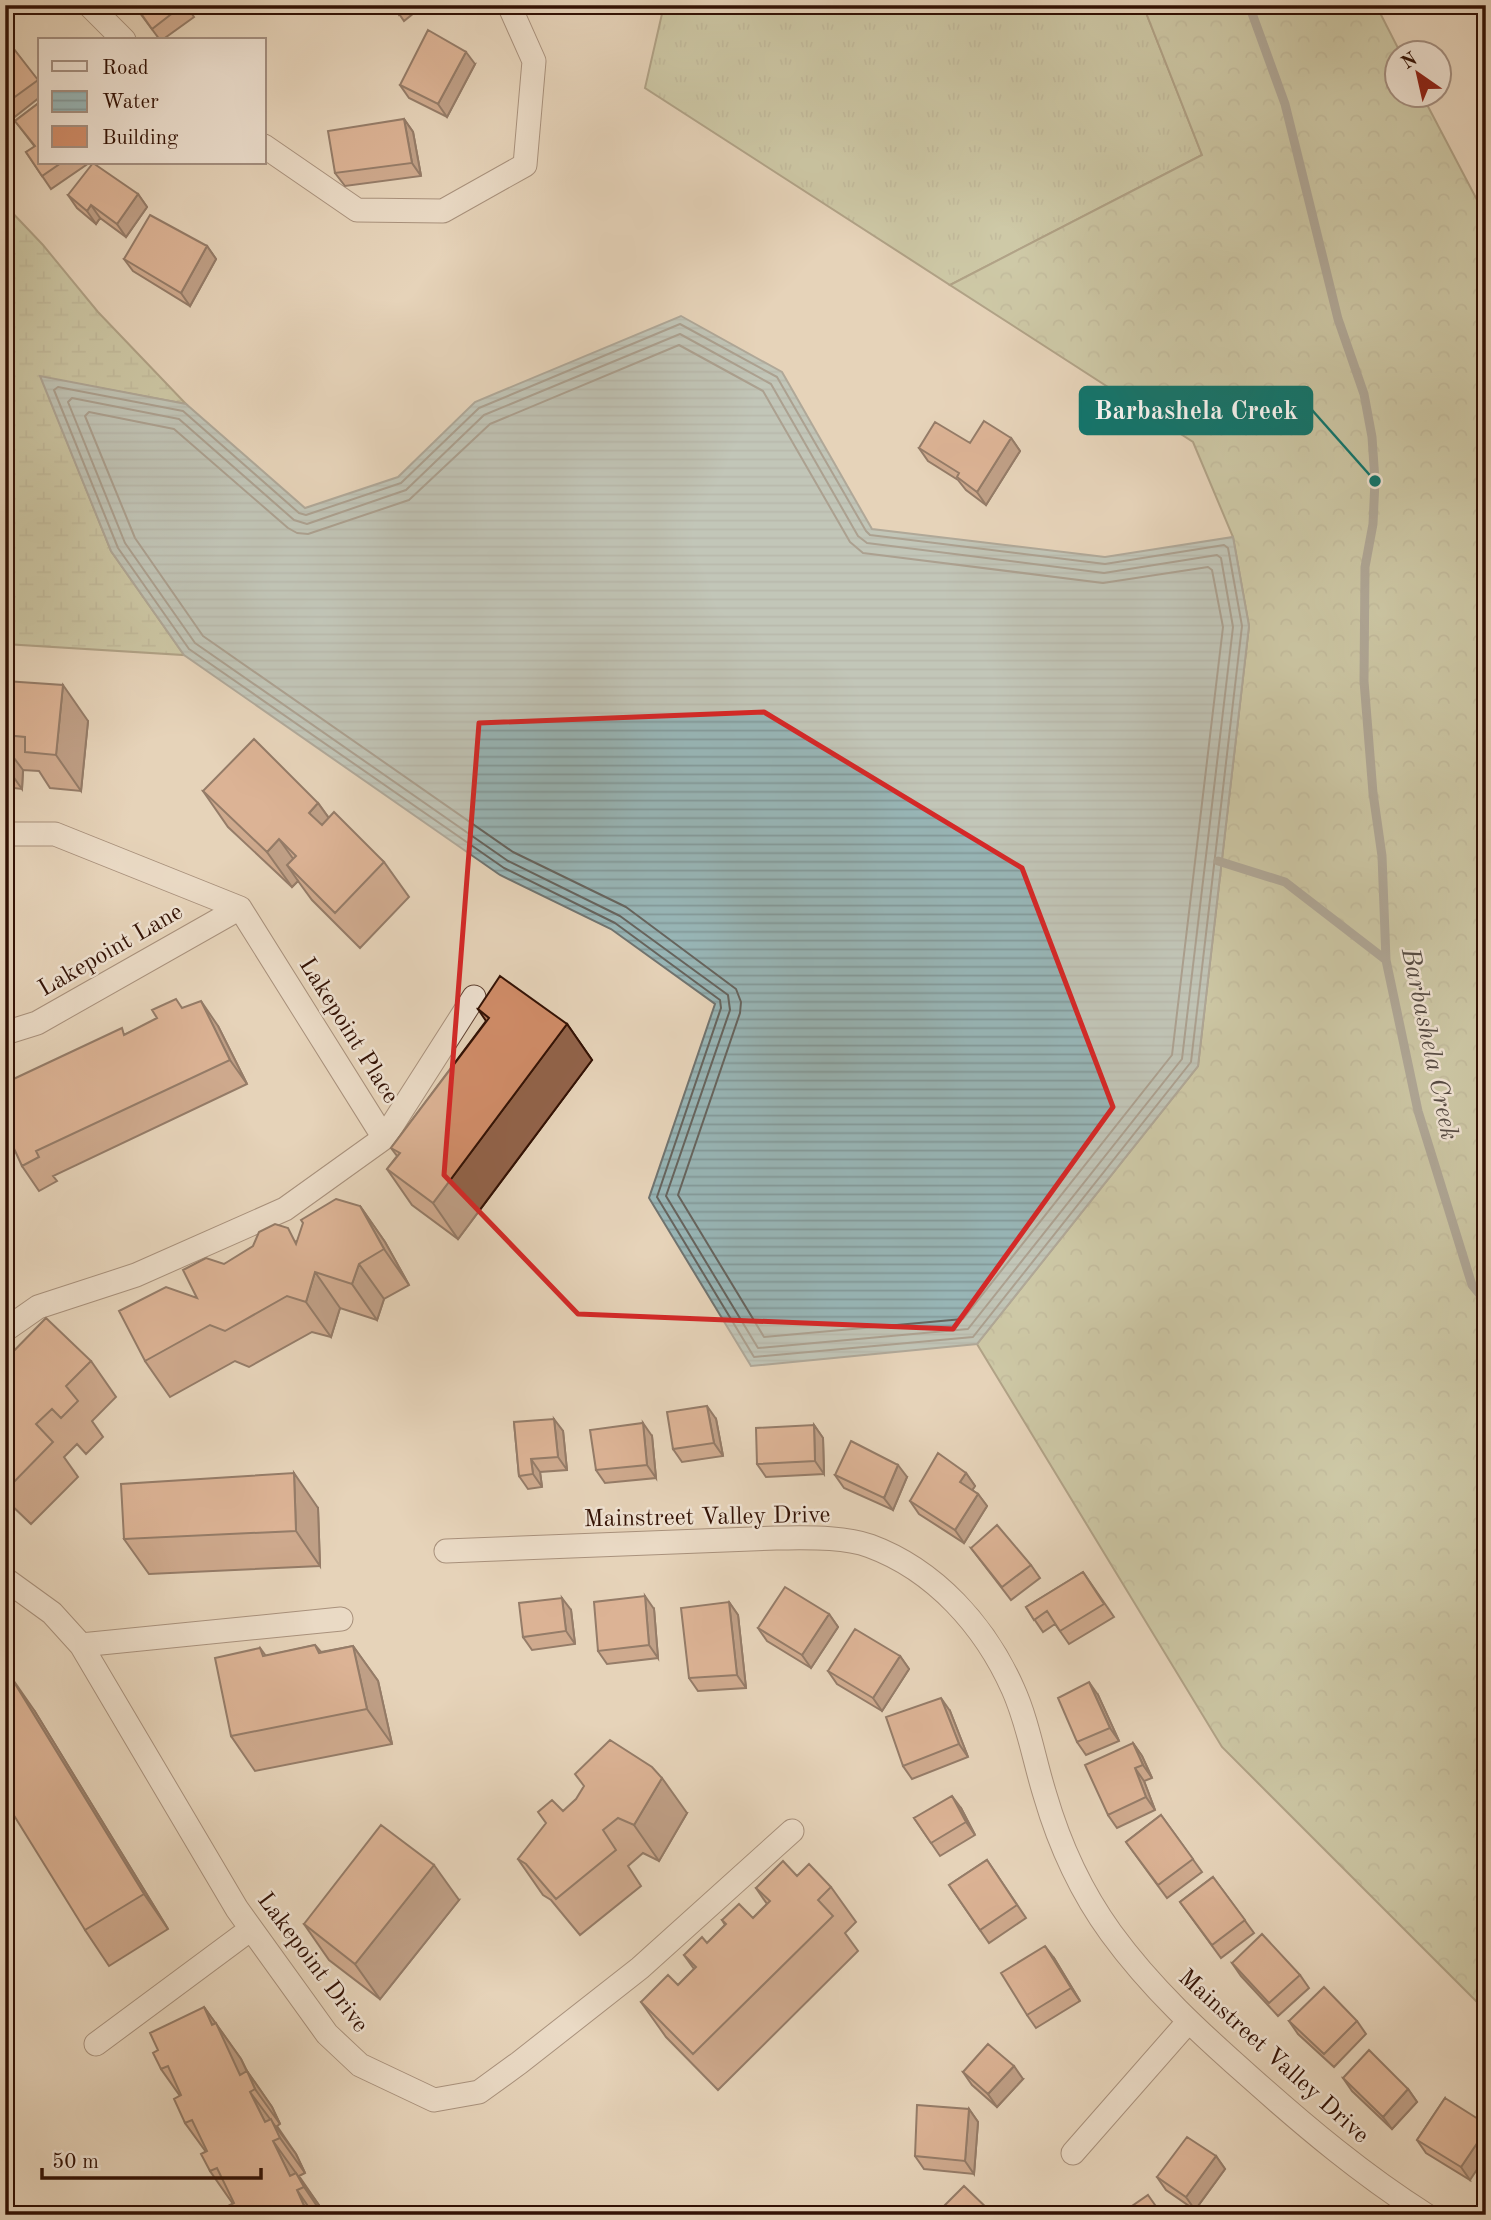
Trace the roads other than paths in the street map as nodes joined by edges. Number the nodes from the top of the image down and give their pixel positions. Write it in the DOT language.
graph roads {
  1 [pos="89,5"];
  2 [pos="509,5"];
  3 [pos="122,38"];
  4 [pos="266,147"];
  5 [pos="5,834"];
  6 [pos="240,908"];
  7 [pos="474,997"];
  8 [pos="5,1033"];
  9 [pos="384,1138"];
  10 [pos="5,1330"];
  11 [pos="446,1551"];
  12 [pos="5,1579"];
  13 [pos="341,1619"];
  14 [pos="81,1645"];
  15 [pos="792,1831"];
  16 [pos="251,1929"];
  17 [pos="1188,2022"];
  18 [pos="96,2044"];
  19 [pos="1073,2153"];
  20 [pos="1426,2215"];
  1 -- 3 [label="street"];
  2 -- 4 [label="street"];
  5 -- 6 [label="street"];
  6 -- 8 [label="street, Lakepoint Lane"];
  6 -- 9 [label="street, Lakepoint Place"];
  7 -- 9 [label="street"];
  9 -- 10 [label="street, Lakepoint Place"];
  11 -- 17 [label="street, Mainstreet Valley Drive"];
  12 -- 14 [label="street, Lakepoint Drive"];
  13 -- 14 [label="street"];
  14 -- 16 [label="street, Lakepoint Drive"];
  15 -- 16 [label="street, Lakepoint Drive"];
  16 -- 18 [label="street"];
  17 -- 19 [label="street"];
  17 -- 20 [label="street, Mainstreet Valley Drive"];
}
